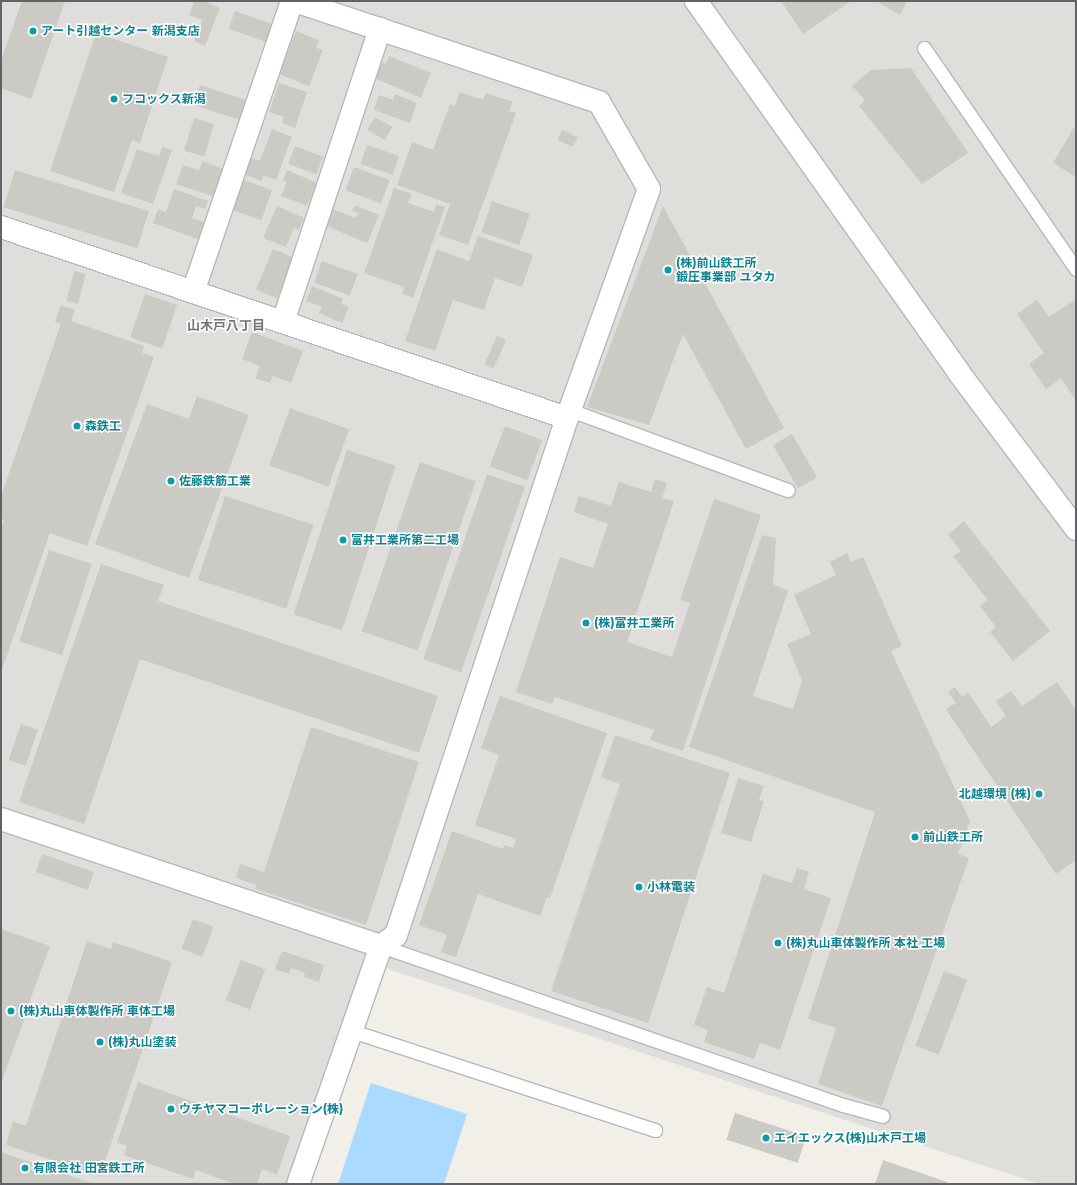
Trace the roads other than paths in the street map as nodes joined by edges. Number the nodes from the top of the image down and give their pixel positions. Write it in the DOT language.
graph roads {
  1 [pos="292,1"];
  2 [pos="295,1"];
  3 [pos="696,1"];
  4 [pos="380,29"];
  5 [pos="924,48"];
  6 [pos="1,228"];
  7 [pos="1076,269"];
  8 [pos="193,292"];
  9 [pos="282,322"];
  10 [pos="569,414"];
  11 [pos="788,490"];
  12 [pos="1076,529"];
  13 [pos="1,819"];
  14 [pos="381,946"];
  15 [pos="352,1031"];
  16 [pos="883,1116"];
  17 [pos="655,1130"];
  18 [pos="298,1184"];
  1 -- 8 [label="street"];
  2 -- 4 [label="street"];
  3 -- 12 [label="street"];
  4 -- 9 [label="street"];
  4 -- 10 [label="street"];
  5 -- 7 [label="lane"];
  6 -- 8 [label="street"];
  8 -- 9 [label="street"];
  9 -- 10 [label="street"];
  10 -- 11 [label="lane"];
  10 -- 14 [label="street"];
  13 -- 14 [label="street"];
  14 -- 15 [label="street"];
  14 -- 16 [label="lane"];
  15 -- 17 [label="lane"];
  15 -- 18 [label="street"];
}
